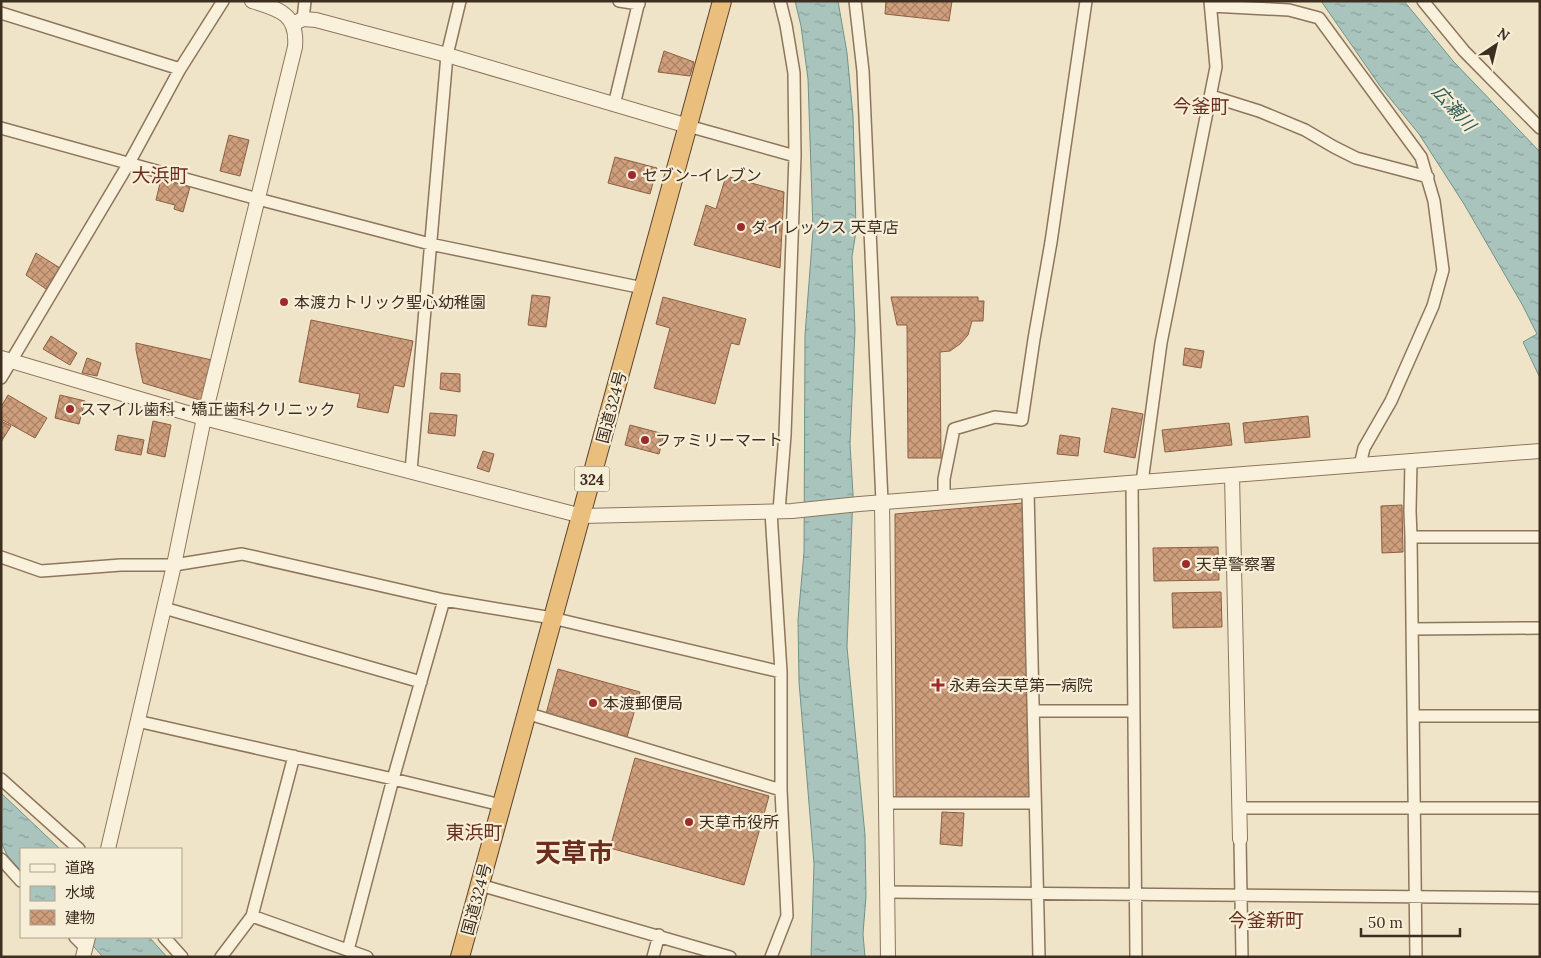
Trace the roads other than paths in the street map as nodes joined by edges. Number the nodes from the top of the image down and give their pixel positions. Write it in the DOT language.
graph roads {
  1 [pos="5,1"];
  2 [pos="223,1"];
  3 [pos="252,1"];
  4 [pos="305,1"];
  5 [pos="460,1"];
  6 [pos="619,1"];
  7 [pos="722,1"];
  8 [pos="780,1"];
  9 [pos="855,1"];
  10 [pos="1086,1"];
  11 [pos="1422,1"];
  12 [pos="639,3"];
  13 [pos="1210,3"];
  14 [pos="1,14"];
  15 [pos="298,22"];
  16 [pos="447,55"];
  17 [pos="180,69"];
  18 [pos="1211,96"];
  19 [pos="614,105"];
  20 [pos="688,126"];
  21 [pos="1,128"];
  22 [pos="1540,128"];
  23 [pos="794,156"];
  24 [pos="129,163"];
  25 [pos="1428,177"];
  26 [pos="258,199"];
  27 [pos="430,244"];
  28 [pos="643,288"];
  29 [pos="6,360"];
  30 [pos="1,378"];
  31 [pos="204,418"];
  32 [pos="1540,451"];
  33 [pos="1410,461"];
  34 [pos="1360,465"];
  35 [pos="411,472"];
  36 [pos="1232,475"];
  37 [pos="1137,482"];
  38 [pos="1028,491"];
  39 [pos="944,497"];
  40 [pos="882,502"];
  41 [pos="781,511"];
  42 [pos="582,516"];
  43 [pos="1411,536"];
  44 [pos="1540,537"];
  45 [pos="1,557"];
  46 [pos="174,565"];
  47 [pos="444,600"];
  48 [pos="164,608"];
  49 [pos="552,618"];
  50 [pos="1540,628"];
  51 [pos="1412,629"];
  52 [pos="781,672"];
  53 [pos="421,682"];
  54 [pos="1134,710"];
  55 [pos="1033,711"];
  56 [pos="526,714"];
  57 [pos="1413,716"];
  58 [pos="1540,716"];
  59 [pos="137,721"];
  60 [pos="294,756"];
  61 [pos="1,779"];
  62 [pos="393,779"];
  63 [pos="781,790"];
  64 [pos="886,803"];
  65 [pos="1036,803"];
  66 [pos="501,805"];
  67 [pos="1239,808"];
  68 [pos="1414,808"];
  69 [pos="1540,808"];
  70 [pos="1240,839"];
  71 [pos="78,848"];
  72 [pos="108,848"];
  73 [pos="1,859"];
  74 [pos="20,880"];
  75 [pos="480,885"];
  76 [pos="887,892"];
  77 [pos="1038,894"];
  78 [pos="1136,895"];
  79 [pos="1241,896"];
  80 [pos="1415,897"];
  81 [pos="1540,898"];
  82 [pos="252,916"];
  83 [pos="659,935"];
  84 [pos="165,938"];
  85 [pos="348,950"];
  86 [pos="182,957"];
  87 [pos="221,957"];
  88 [pos="367,957"];
  89 [pos="460,957"];
  90 [pos="653,957"];
  91 [pos="730,957"];
  92 [pos="771,957"];
  93 [pos="888,957"];
  94 [pos="1039,957"];
  95 [pos="1136,957"];
  96 [pos="1242,957"];
  97 [pos="1416,957"];
  1 -- 14 [label="street"];
  2 -- 17 [label="street"];
  3 -- 15 [label="street"];
  4 -- 15 [label="street"];
  5 -- 16 [label="street"];
  6 -- 12 [label="street"];
  7 -- 20 [label="highway, 国道324号 / 324"];
  8 -- 23 [label="street"];
  9 -- 40 [label="street"];
  10 -- 39 [label="street"];
  11 -- 22 [label="street"];
  12 -- 19 [label="street"];
  13 -- 18 [label="street"];
  13 -- 25 [label="street"];
  14 -- 17 [label="street"];
  15 -- 16 [label="street"];
  15 -- 26 [label="street"];
  16 -- 19 [label="street"];
  16 -- 27 [label="street"];
  17 -- 24 [label="street"];
  18 -- 25 [label="street"];
  18 -- 37 [label="street"];
  19 -- 20 [label="street"];
  20 -- 23 [label="street"];
  20 -- 28 [label="highway, 国道324号 / 324"];
  21 -- 24 [label="street"];
  23 -- 41 [label="street"];
  24 -- 26 [label="street"];
  24 -- 29 [label="street"];
  25 -- 34 [label="street"];
  26 -- 27 [label="street"];
  26 -- 31 [label="street"];
  27 -- 28 [label="street"];
  27 -- 35 [label="street"];
  28 -- 42 [label="highway, 国道324号 / 324"];
  29 -- 30 [label="street"];
  29 -- 31 [label="street"];
  31 -- 35 [label="street"];
  31 -- 46 [label="street"];
  32 -- 33 [label="street"];
  33 -- 34 [label="street"];
  33 -- 43 [label="street"];
  34 -- 36 [label="street"];
  35 -- 42 [label="street"];
  36 -- 37 [label="street"];
  36 -- 67 [label="street"];
  37 -- 38 [label="street"];
  37 -- 54 [label="street"];
  38 -- 39 [label="street"];
  38 -- 55 [label="street"];
  39 -- 40 [label="street"];
  40 -- 41 [label="street"];
  40 -- 64 [label="street"];
  41 -- 42 [label="street"];
  41 -- 52 [label="street"];
  42 -- 49 [label="highway, 国道324号 / 324"];
  43 -- 44 [label="street"];
  43 -- 51 [label="street"];
  45 -- 46 [label="street"];
  46 -- 47 [label="street"];
  46 -- 48 [label="street"];
  47 -- 49 [label="street"];
  47 -- 53 [label="street"];
  48 -- 53 [label="street"];
  48 -- 59 [label="street"];
  49 -- 52 [label="street"];
  49 -- 56 [label="highway, 国道324号 / 324"];
  50 -- 51 [label="street"];
  51 -- 57 [label="street"];
  52 -- 63 [label="street"];
  53 -- 62 [label="street"];
  54 -- 55 [label="street"];
  54 -- 78 [label="street"];
  55 -- 65 [label="street"];
  56 -- 63 [label="street"];
  56 -- 66 [label="highway, 国道324号 / 324"];
  57 -- 58 [label="street"];
  57 -- 68 [label="street"];
  59 -- 60 [label="street"];
  59 -- 72 [label="street"];
  60 -- 62 [label="street"];
  60 -- 82 [label="street"];
  61 -- 71 [label="street"];
  62 -- 66 [label="street"];
  62 -- 85 [label="street"];
  63 -- 92 [label="street"];
  64 -- 65 [label="street"];
  64 -- 76 [label="street"];
  65 -- 77 [label="street"];
  66 -- 75 [label="highway, 国道324号 / 324"];
  67 -- 68 [label="street"];
  67 -- 70 [label="street"];
  68 -- 69 [label="street"];
  68 -- 80 [label="street"];
  70 -- 79 [label="street"];
  73 -- 74 [label="street"];
  75 -- 83 [label="street"];
  75 -- 89 [label="highway, 国道324号 / 324"];
  76 -- 77 [label="street"];
  76 -- 93 [label="street"];
  77 -- 78 [label="street"];
  77 -- 94 [label="street"];
  78 -- 79 [label="street"];
  78 -- 95 [label="street"];
  79 -- 80 [label="street"];
  79 -- 96 [label="street"];
  80 -- 81 [label="street"];
  80 -- 97 [label="street"];
  82 -- 85 [label="street"];
  82 -- 87 [label="street"];
  83 -- 90 [label="street"];
  83 -- 91 [label="street"];
  84 -- 86 [label="street"];
  85 -- 88 [label="street"];
}
